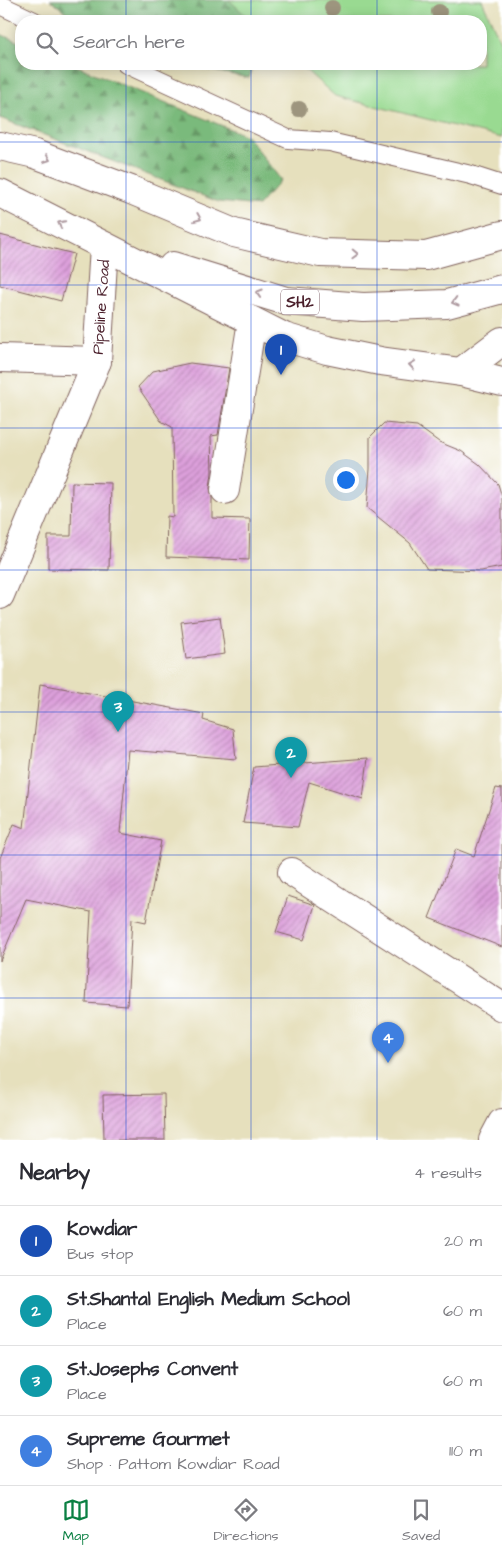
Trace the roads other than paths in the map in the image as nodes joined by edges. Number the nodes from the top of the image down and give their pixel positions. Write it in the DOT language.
graph roads {
  1 [pos="0,5"];
  2 [pos="21,15"];
  3 [pos="139,70"];
  4 [pos="0,146"];
  5 [pos="502,185"];
  6 [pos="0,193"];
  7 [pos="502,235"];
  8 [pos="104,246"];
  9 [pos="502,289"];
  10 [pos="252,321"];
  11 [pos="502,341"];
  12 [pos="0,358"];
  13 [pos="97,361"];
  14 [pos="460,372"];
  15 [pos="502,382"];
  16 [pos="225,490"];
  17 [pos="0,595"];
  18 [pos="292,872"];
  19 [pos="502,1007"];
  20 [pos="502,1123"];
  21 [pos="493,1140"];
  1 -- 2 [label="lane"];
  3 -- 5 [label="lane"];
  4 -- 7 [label="main road, one-way"];
  8 -- 6 [label="main road, SH2, one-way"];
  9 -- 8 [label="main road, SH2, one-way"];
  8 -- 10 [label="main road"];
  8 -- 13 [label="main road, Pipeline Road"];
  14 -- 10 [label="main road, one-way"];
  10 -- 16 [label="main road"];
  11 -- 14 [label="main road"];
  12 -- 13 [label="main road, Pipeline Road"];
  13 -- 17 [label="main road"];
  14 -- 15 [label="main road"];
  18 -- 19 [label="main road"];
  20 -- 21 [label="main road"];
}
